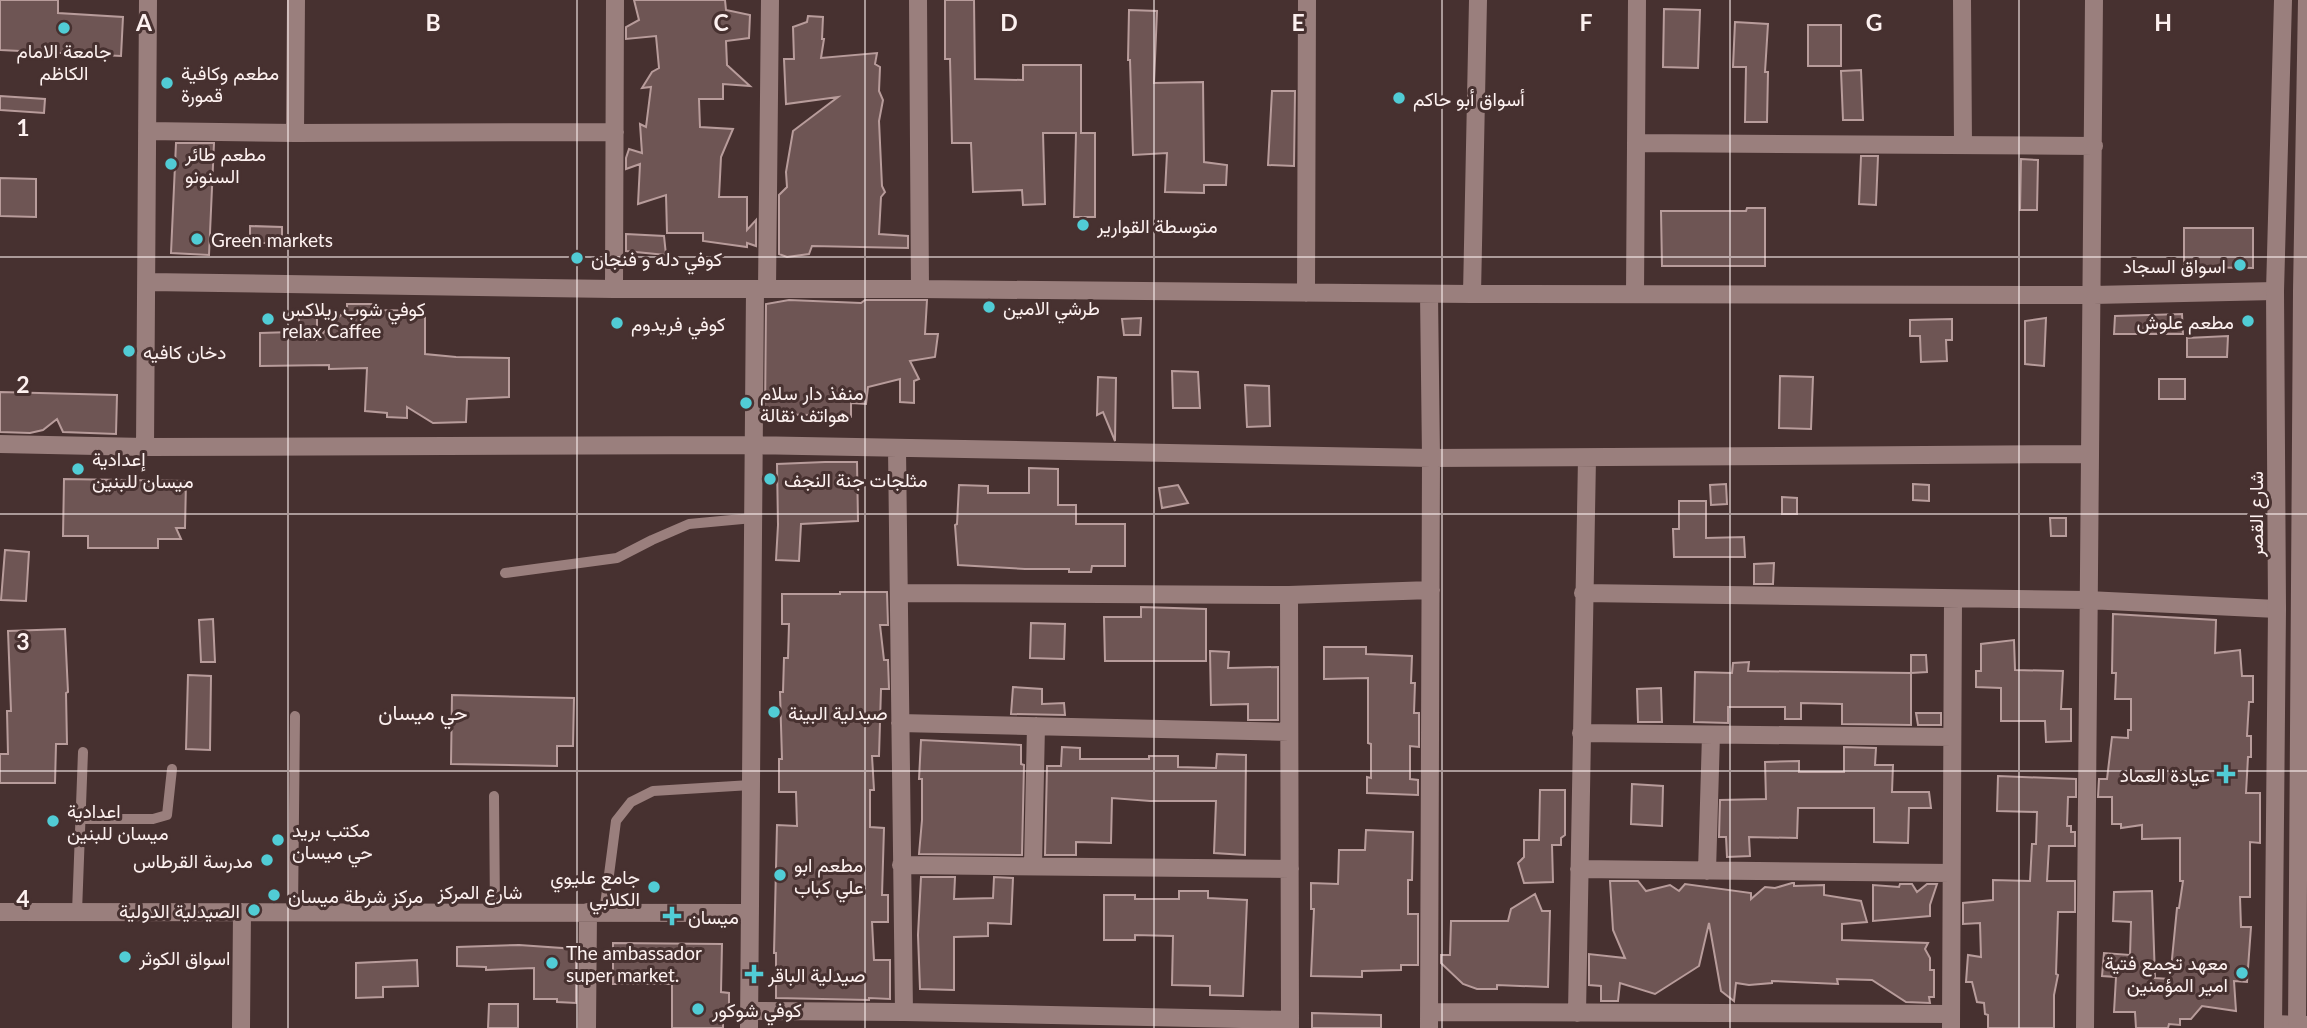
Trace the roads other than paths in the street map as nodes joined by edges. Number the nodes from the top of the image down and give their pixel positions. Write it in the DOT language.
graph roads {
  1 [pos="148,0"];
  2 [pos="296,0"];
  3 [pos="615,0"];
  4 [pos="770,0"];
  5 [pos="918,0"];
  6 [pos="1307,0"];
  7 [pos="1478,0"];
  8 [pos="1637,0"];
  9 [pos="1962,0"];
  10 [pos="2094,0"];
  11 [pos="2307,0"];
  12 [pos="2283,6"];
  13 [pos="2307,13"];
  14 [pos="2281,81"];
  15 [pos="2306,81"];
  16 [pos="147,131"];
  17 [pos="615,132"];
  18 [pos="295,133"];
  19 [pos="1636,143"];
  20 [pos="1963,145"];
  21 [pos="2094,146"];
  22 [pos="148,282"];
  23 [pos="614,289"];
  24 [pos="761,289"];
  25 [pos="920,289"];
  26 [pos="2275,291"];
  27 [pos="2304,291"];
  28 [pos="1306,293"];
  29 [pos="1429,294"];
  30 [pos="1472,294"];
  31 [pos="1634,294"];
  32 [pos="2093,295"];
  33 [pos="0,444"];
  34 [pos="754,445"];
  35 [pos="145,447"];
  36 [pos="897,449"];
  37 [pos="2090,454"];
  38 [pos="1431,458"];
  39 [pos="1587,458"];
  40 [pos="2304,475"];
  41 [pos="753,518"];
  42 [pos="505,573"];
  43 [pos="1431,590"];
  44 [pos="900,593"];
  45 [pos="1583,593"];
  46 [pos="1289,595"];
  47 [pos="1953,598"];
  48 [pos="2087,600"];
  49 [pos="2277,609"];
  50 [pos="2303,649"];
  51 [pos="295,716"];
  52 [pos="900,723"];
  53 [pos="1036,726"];
  54 [pos="1289,732"];
  55 [pos="1581,733"];
  56 [pos="1711,735"];
  57 [pos="1952,737"];
  58 [pos="83,752"];
  59 [pos="172,769"];
  60 [pos="751,785"];
  61 [pos="494,796"];
  62 [pos="2275,799"];
  63 [pos="2300,802"];
  64 [pos="80,818"];
  65 [pos="901,865"];
  66 [pos="1033,866"];
  67 [pos="1290,869"];
  68 [pos="1579,869"];
  69 [pos="1707,871"];
  70 [pos="1951,873"];
  71 [pos="2275,874"];
  72 [pos="2299,874"];
  73 [pos="0,912"];
  74 [pos="77,912"];
  75 [pos="242,912"];
  76 [pos="293,912"];
  77 [pos="495,912"];
  78 [pos="596,913"];
  79 [pos="750,913"];
  80 [pos="904,1012"];
  81 [pos="1577,1013"];
  82 [pos="749,1020"];
  83 [pos="1429,1020"];
  84 [pos="1951,1021"];
  85 [pos="1290,1024"];
  86 [pos="2273,1026"];
  87 [pos="2300,1026"];
  88 [pos="241,1028"];
  89 [pos="587,1028"];
  90 [pos="2085,1028"];
  1 -- 16 [label="street"];
  2 -- 18 [label="street"];
  3 -- 17 [label="street"];
  4 -- 24 [label="street"];
  5 -- 25 [label="street"];
  6 -- 28 [label="street"];
  7 -- 30 [label="street"];
  8 -- 19 [label="street"];
  9 -- 20 [label="street"];
  10 -- 21 [label="street"];
  11 -- 13 [label="street"];
  12 -- 13 [label="street"];
  12 -- 14 [label="street, شارع القصر"];
  13 -- 15 [label="street"];
  14 -- 15 [label="street"];
  14 -- 26 [label="street, شارع القصر"];
  15 -- 27 [label="street"];
  16 -- 18 [label="street"];
  16 -- 22 [label="street"];
  17 -- 18 [label="street"];
  17 -- 23 [label="street"];
  19 -- 20 [label="street"];
  19 -- 31 [label="street"];
  20 -- 21 [label="street"];
  21 -- 32 [label="street"];
  22 -- 23 [label="street"];
  22 -- 35 [label="street"];
  23 -- 24 [label="street"];
  24 -- 25 [label="street"];
  24 -- 34 [label="street"];
  25 -- 28 [label="street"];
  26 -- 32 [label="street"];
  26 -- 49 [label="street, شارع القصر"];
  27 -- 40 [label="street"];
  28 -- 29 [label="street"];
  29 -- 30 [label="street"];
  29 -- 38 [label="street"];
  30 -- 31 [label="street"];
  31 -- 32 [label="street"];
  32 -- 37 [label="street"];
  33 -- 35 [label="street"];
  34 -- 35 [label="street"];
  34 -- 36 [label="street"];
  34 -- 41 [label="street"];
  36 -- 38 [label="street"];
  36 -- 44 [label="street"];
  37 -- 39 [label="street"];
  37 -- 48 [label="street"];
  38 -- 39 [label="street"];
  38 -- 43 [label="street"];
  39 -- 45 [label="street"];
  40 -- 50 [label="street"];
  41 -- 42 [label="lane"];
  41 -- 60 [label="street"];
  43 -- 46 [label="street"];
  43 -- 83 [label="street"];
  44 -- 46 [label="street"];
  44 -- 52 [label="street"];
  45 -- 47 [label="street"];
  45 -- 55 [label="street"];
  46 -- 54 [label="street"];
  47 -- 48 [label="street"];
  47 -- 57 [label="street"];
  48 -- 49 [label="street"];
  48 -- 90 [label="street"];
  49 -- 62 [label="street, شارع القصر"];
  50 -- 63 [label="street"];
  51 -- 76 [label="lane"];
  52 -- 53 [label="street"];
  52 -- 65 [label="street"];
  53 -- 54 [label="street"];
  53 -- 66 [label="street"];
  54 -- 67 [label="street"];
  55 -- 56 [label="street"];
  55 -- 68 [label="street"];
  56 -- 57 [label="street"];
  56 -- 69 [label="street"];
  57 -- 70 [label="street"];
  58 -- 64 [label="lane"];
  59 -- 64 [label="lane"];
  60 -- 78 [label="lane"];
  60 -- 79 [label="street"];
  61 -- 77 [label="lane"];
  62 -- 63 [label="street"];
  62 -- 71 [label="street, شارع القصر"];
  63 -- 72 [label="street"];
  64 -- 74 [label="lane"];
  65 -- 66 [label="street"];
  65 -- 80 [label="street"];
  66 -- 67 [label="street"];
  67 -- 85 [label="street"];
  68 -- 69 [label="street"];
  68 -- 81 [label="street"];
  69 -- 70 [label="street"];
  70 -- 84 [label="street"];
  71 -- 72 [label="street"];
  71 -- 86 [label="street, شارع القصر"];
  72 -- 87 [label="street"];
  73 -- 74 [label="street, شارع المركز"];
  74 -- 75 [label="street, شارع المركز"];
  75 -- 76 [label="street, شارع المركز"];
  75 -- 88 [label="street"];
  76 -- 77 [label="street, شارع المركز"];
  77 -- 78 [label="street, شارع المركز"];
  78 -- 79 [label="street, شارع المركز"];
  78 -- 89 [label="street"];
  79 -- 82 [label="street"];
  80 -- 82 [label="street"];
  80 -- 85 [label="street"];
  81 -- 83 [label="street"];
  81 -- 84 [label="street"];
  86 -- 87 [label="street"];
}
